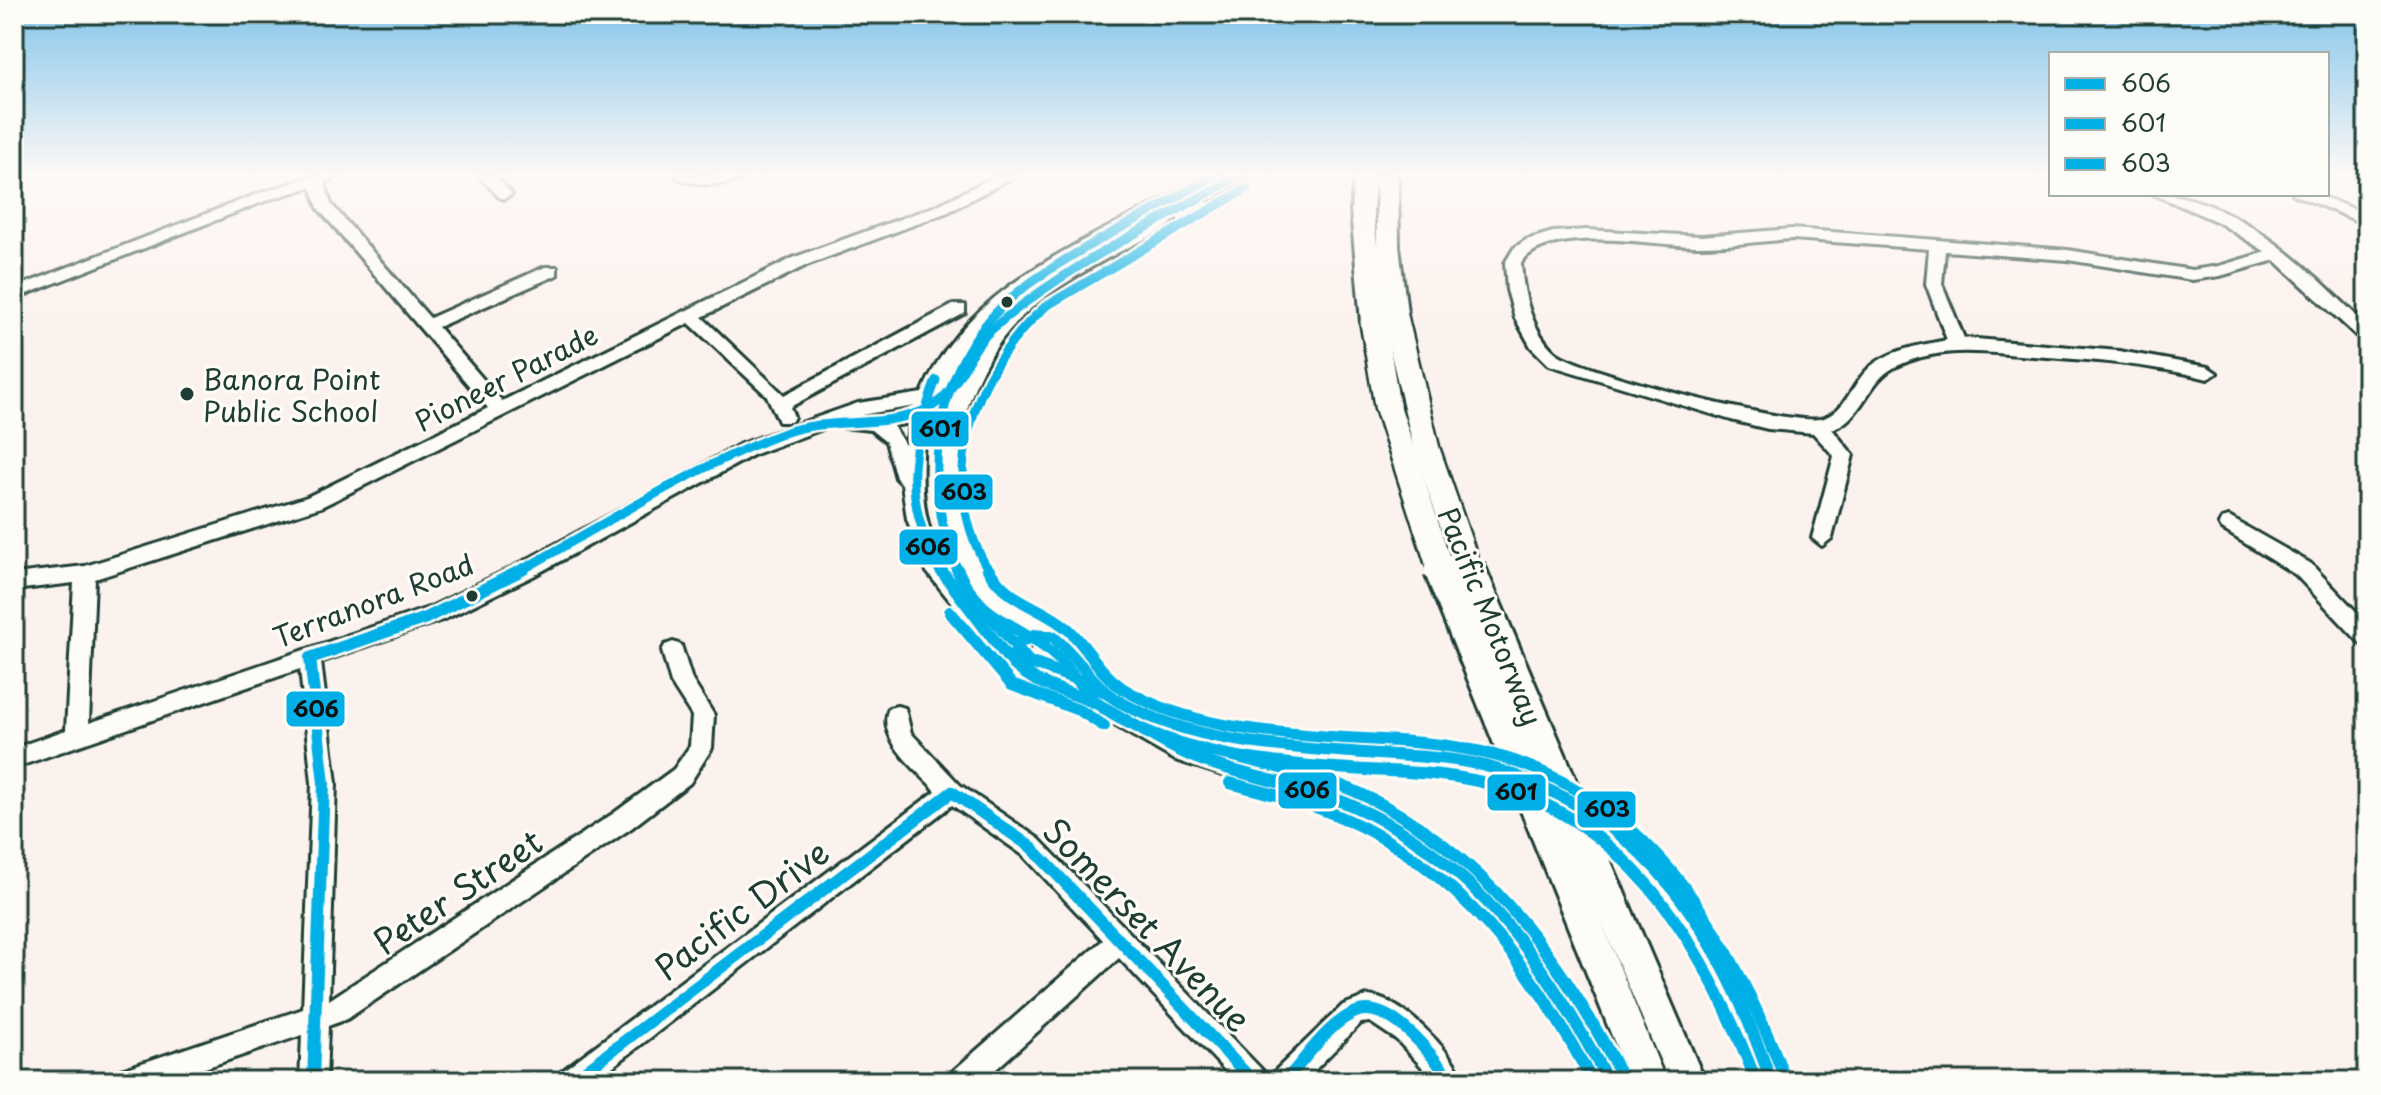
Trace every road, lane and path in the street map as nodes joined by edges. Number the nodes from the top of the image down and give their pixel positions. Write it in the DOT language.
graph roads {
  1 [pos="185,227"];
  2 [pos="343,227"];
  3 [pos="892,227"];
  4 [pos="1124,227"];
  5 [pos="1151,227"];
  6 [pos="1365,227"];
  7 [pos="1388,227"];
  8 [pos="2243,227"];
  9 [pos="1938,245"];
  10 [pos="2281,253"];
  11 [pos="551,271"];
  12 [pos="14,294"];
  13 [pos="959,309"];
  14 [pos="691,316"];
  15 [pos="1013,316"];
  16 [pos="1384,322"];
  17 [pos="428,325"];
  18 [pos="2367,336"];
  19 [pos="1957,344"];
  20 [pos="2208,373"];
  21 [pos="781,404"];
  22 [pos="928,405"];
  23 [pos="500,411"];
  24 [pos="823,422"];
  25 [pos="864,422"];
  26 [pos="1819,427"];
  27 [pos="952,430"];
  28 [pos="787,432"];
  29 [pos="912,501"];
  30 [pos="2229,524"];
  31 [pos="1822,538"];
  32 [pos="85,574"];
  33 [pos="14,582"];
  34 [pos="2367,637"];
  35 [pos="1058,641"];
  36 [pos="673,651"];
  37 [pos="310,658"];
  38 [pos="1020,671"];
  39 [pos="897,715"];
  40 [pos="77,736"];
  41 [pos="14,758"];
  42 [pos="952,792"];
  43 [pos="1120,941"];
  44 [pos="316,1020"];
  45 [pos="127,1081"];
  46 [pos="313,1081"];
  47 [pos="572,1081"];
  48 [pos="963,1081"];
  49 [pos="1253,1081"];
  50 [pos="1285,1081"];
  51 [pos="1451,1081"];
  52 [pos="1608,1081"];
  53 [pos="1648,1081"];
  54 [pos="1687,1081"];
  55 [pos="1771,1081"];
  1 -- 12 [label="street"];
  2 -- 17 [label="street"];
  3 -- 14 [label="street, Pioneer Parade"];
  4 -- 22 [label="street"];
  5 -- 15 [label="street"];
  6 -- 16 [label="highway, Pacific Motorway"];
  7 -- 16 [label="highway, Pacific Motorway"];
  8 -- 10 [label="street"];
  9 -- 10 [label="street"];
  9 -- 19 [label="street"];
  9 -- 26 [label="street"];
  10 -- 18 [label="street"];
  11 -- 17 [label="street"];
  13 -- 21 [label="street"];
  14 -- 21 [label="street"];
  14 -- 23 [label="street, Pioneer Parade"];
  15 -- 22 [label="street"];
  15 -- 27 [label="street"];
  16 -- 53 [label="highway, Pacific Motorway, bridge"];
  16 -- 54 [label="highway, Pacific Motorway, bridge"];
  17 -- 23 [label="street"];
  19 -- 20 [label="street"];
  19 -- 26 [label="street"];
  21 -- 28 [label="street"];
  22 -- 24 [label="street, Terranora Road"];
  22 -- 25 [label="street, Terranora Road"];
  22 -- 27 [label="street"];
  22 -- 29 [label="street"];
  23 -- 32 [label="street, Pioneer Parade"];
  24 -- 25 [label="street, Terranora Road"];
  24 -- 28 [label="street, Terranora Road"];
  25 -- 29 [label="street"];
  26 -- 31 [label="street"];
  27 -- 35 [label="street"];
  28 -- 37 [label="street, Terranora Road"];
  29 -- 38 [label="street"];
  30 -- 34 [label="street"];
  32 -- 33 [label="street, Pioneer Parade"];
  32 -- 40 [label="street"];
  35 -- 38 [label="street"];
  35 -- 38 [label="street"];
  35 -- 55 [label="street"];
  36 -- 44 [label="street, Peter Street"];
  37 -- 40 [label="street, Terranora Road"];
  37 -- 44 [label="street"];
  38 -- 52 [label="street"];
  39 -- 42 [label="street, Somerset Avenue"];
  40 -- 41 [label="street, Terranora Road"];
  42 -- 43 [label="street, Somerset Avenue"];
  42 -- 47 [label="street, Pacific Drive"];
  43 -- 48 [label="street"];
  43 -- 49 [label="street, Somerset Avenue"];
  44 -- 45 [label="street, Peter Street"];
  44 -- 46 [label="street"];
  50 -- 51 [label="street"];
}
